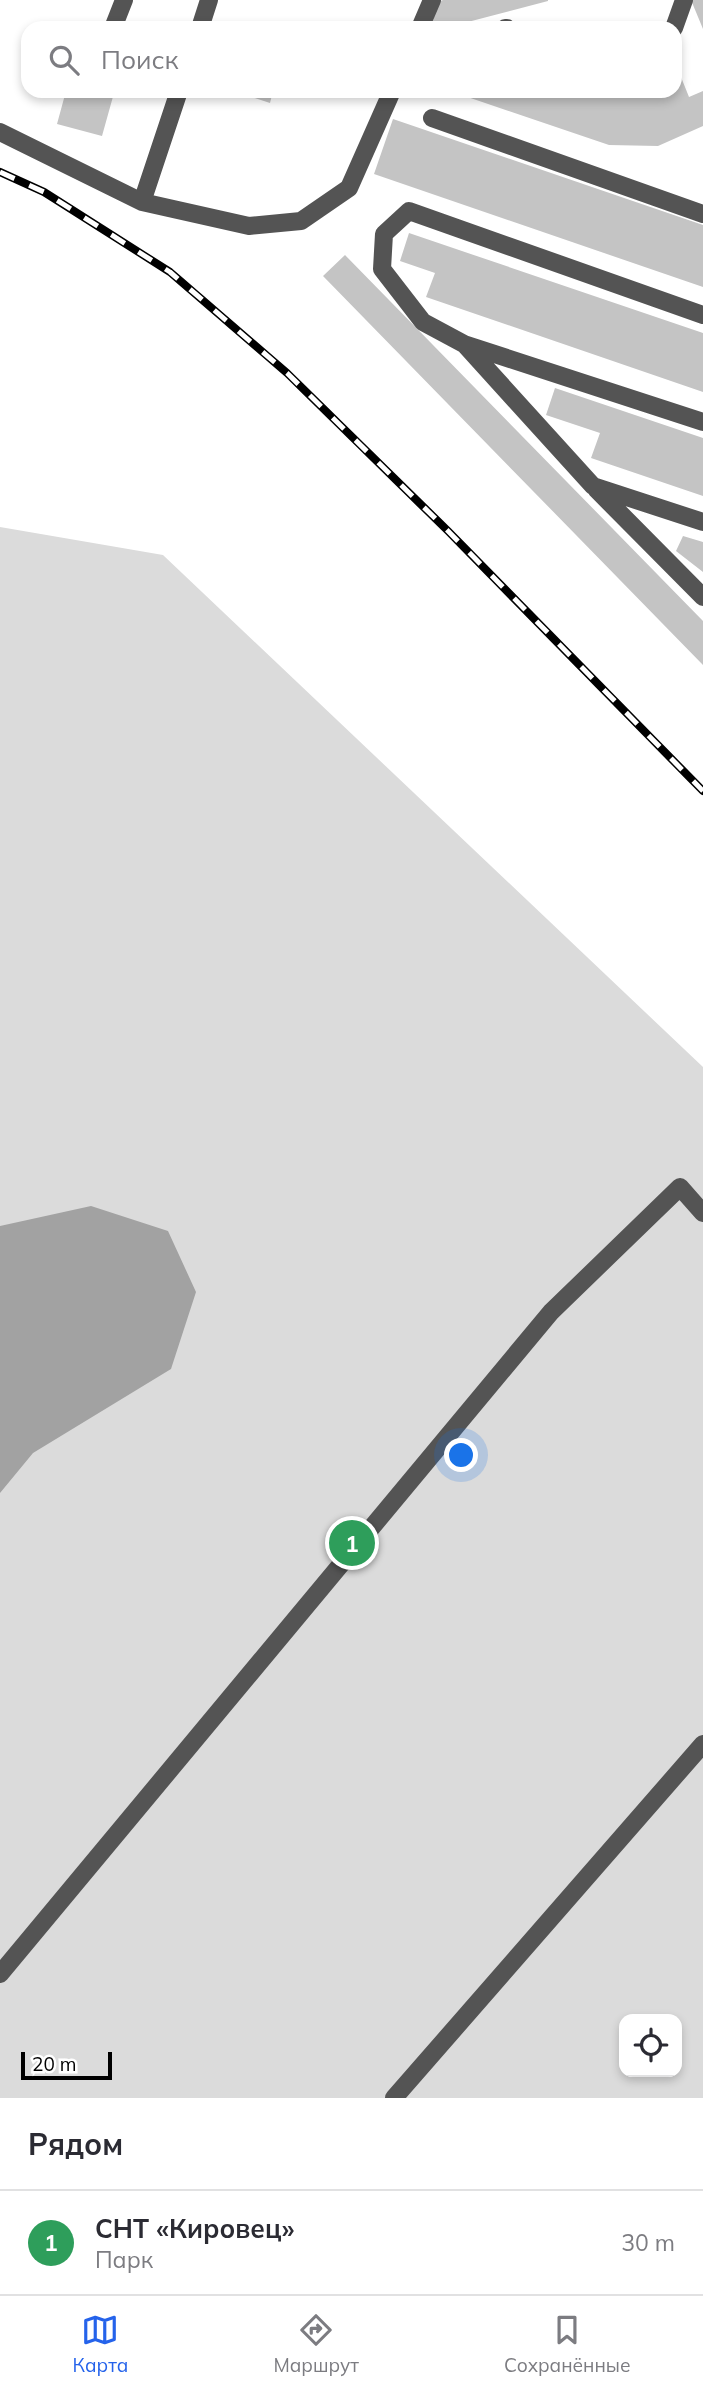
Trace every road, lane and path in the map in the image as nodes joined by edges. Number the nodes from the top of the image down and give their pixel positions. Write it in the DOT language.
graph roads {
  1 [pos="124,0"];
  2 [pos="209,0"];
  3 [pos="432,0"];
  4 [pos="684,0"];
  5 [pos="116,21"];
  6 [pos="202,21"];
  7 [pos="423,21"];
  8 [pos="676,21"];
  9 [pos="177,98"];
  10 [pos="389,98"];
  11 [pos="432,118"];
  12 [pos="0,132"];
  13 [pos="142,202"];
  14 [pos="703,214"];
  15 [pos="703,315"];
  16 [pos="464,344"];
  17 [pos="703,422"];
  18 [pos="593,486"];
  19 [pos="703,522"];
  20 [pos="703,597"];
  21 [pos="703,1213"];
  22 [pos="703,1744"];
  23 [pos="0,1974"];
  24 [pos="394,2098"];
  1 -- 5 [label="lane"];
  2 -- 6 [label="lane"];
  3 -- 7 [label="lane"];
  4 -- 8 [label="lane"];
  9 -- 13 [label="lane"];
  10 -- 13 [label="lane"];
  11 -- 14 [label="lane"];
  12 -- 13 [label="lane"];
  15 -- 16 [label="lane"];
  16 -- 17 [label="lane"];
  16 -- 18 [label="lane"];
  18 -- 19 [label="lane"];
  18 -- 20 [label="lane"];
  21 -- 23 [label="lane"];
  22 -- 24 [label="lane"];
}
